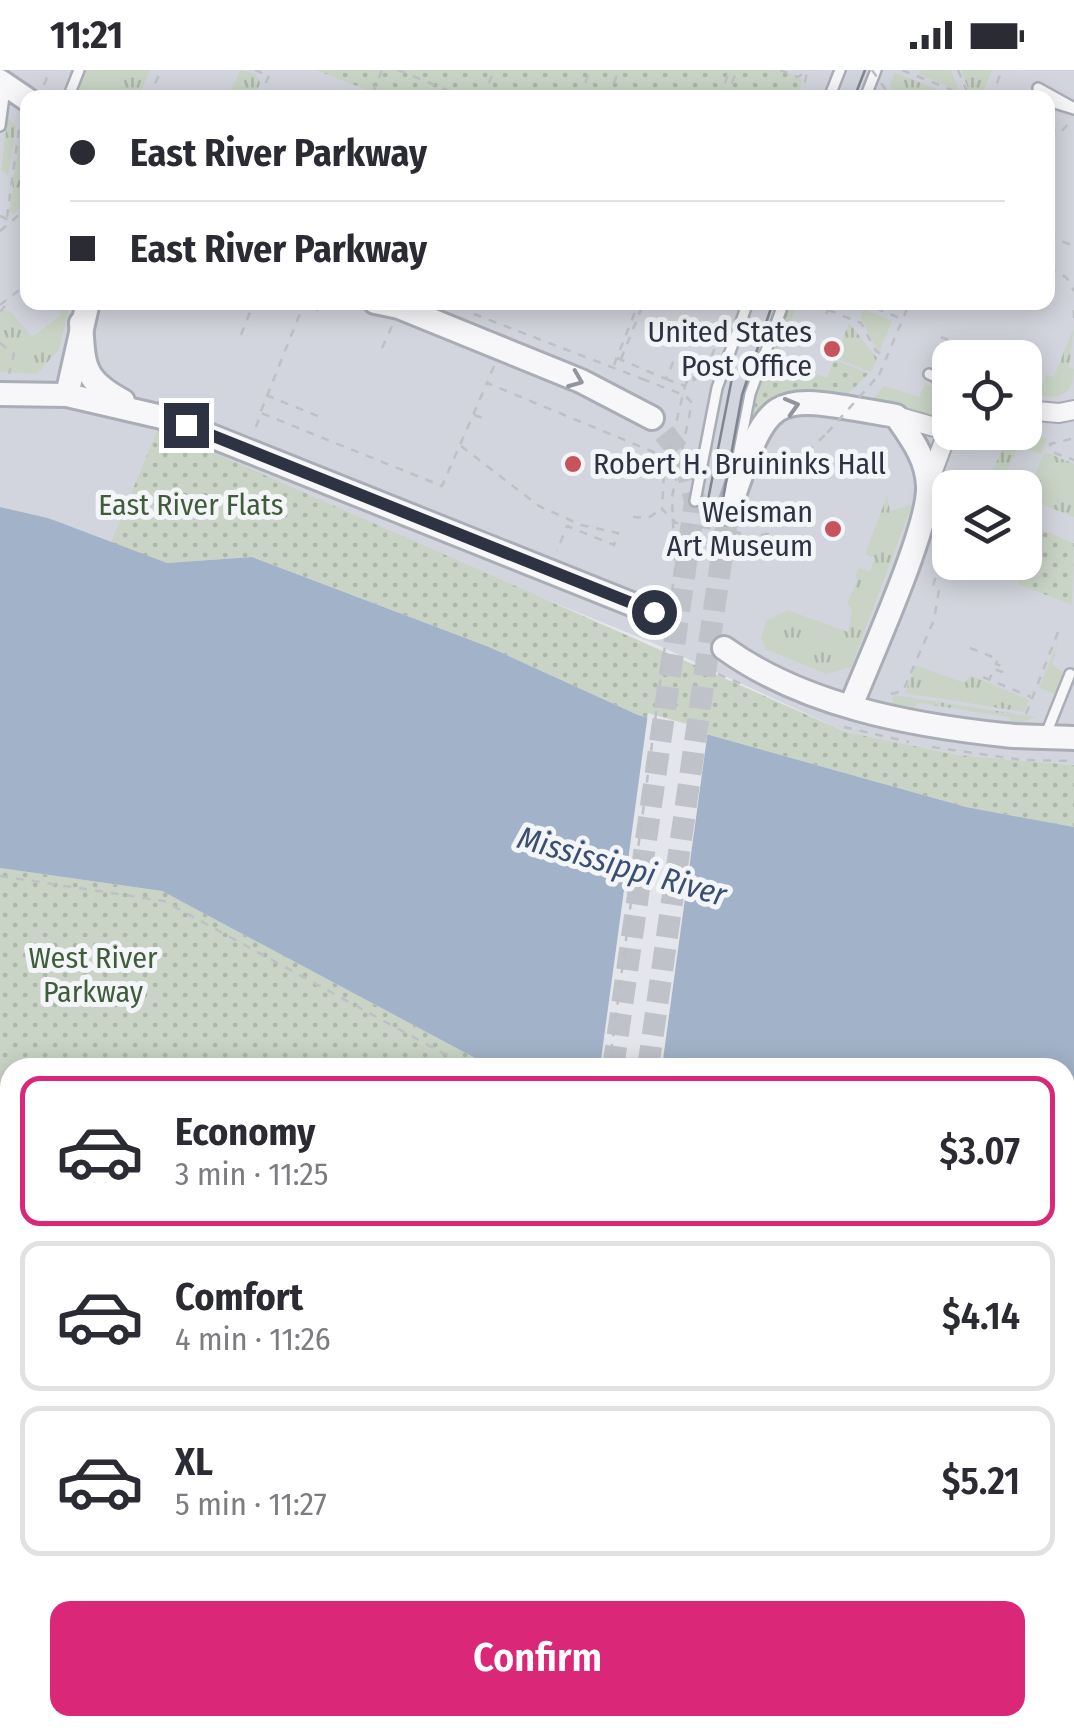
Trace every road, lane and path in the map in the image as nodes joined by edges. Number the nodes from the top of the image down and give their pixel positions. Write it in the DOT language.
graph roads {
  1 [pos="255,70"];
  2 [pos="398,70"];
  3 [pos="780,70"];
  4 [pos="902,70"];
  5 [pos="808,71"];
  6 [pos="915,72"];
  7 [pos="270,73"];
  8 [pos="3,83"];
  9 [pos="447,90"];
  10 [pos="954,90"];
  11 [pos="0,126"];
  12 [pos="1062,127"];
  13 [pos="1055,131"];
  14 [pos="20,155"];
  15 [pos="20,214"];
  16 [pos="0,216"];
  17 [pos="7,217"];
  18 [pos="11,221"];
  19 [pos="0,231"];
  20 [pos="7,238"];
  21 [pos="1055,272"];
  22 [pos="1074,291"];
  23 [pos="2,306"];
  24 [pos="251,310"];
  25 [pos="301,310"];
  26 [pos="404,310"];
  27 [pos="470,310"];
  28 [pos="639,310"];
  29 [pos="731,310"];
  30 [pos="745,310"];
  31 [pos="781,310"];
  32 [pos="828,310"];
  33 [pos="880,310"];
  34 [pos="907,310"];
  35 [pos="1074,310"];
  36 [pos="0,312"];
  37 [pos="84,313"];
  38 [pos="1074,319"];
  39 [pos="904,320"];
  40 [pos="391,329"];
  41 [pos="242,335"];
  42 [pos="940,336"];
  43 [pos="949,340"];
  44 [pos="0,343"];
  45 [pos="382,348"];
  46 [pos="888,358"];
  47 [pos="619,359"];
  48 [pos="674,360"];
  49 [pos="494,364"];
  50 [pos="614,367"];
  51 [pos="929,374"];
  52 [pos="932,375"];
  53 [pos="666,379"];
  54 [pos="486,383"];
  55 [pos="4,385"];
  56 [pos="685,386"];
  57 [pos="682,394"];
  58 [pos="67,395"];
  59 [pos="266,395"];
  60 [pos="144,412"];
  61 [pos="260,413"];
  62 [pos="473,414"];
  63 [pos="1042,414"];
  64 [pos="896,416"];
  65 [pos="652,418"];
  66 [pos="325,419"];
  67 [pos="486,419"];
  68 [pos="1069,421"];
  69 [pos="932,424"];
  70 [pos="256,428"];
  71 [pos="460,445"];
  72 [pos="940,450"];
  73 [pos="793,456"];
  74 [pos="1074,460"];
  75 [pos="664,473"];
  76 [pos="928,484"];
  77 [pos="695,500"];
  78 [pos="662,509"];
  79 [pos="633,516"];
  80 [pos="719,521"];
  81 [pos="676,523"];
  82 [pos="772,533"];
  83 [pos="761,535"];
  84 [pos="742,540"];
  85 [pos="707,544"];
  86 [pos="554,557"];
  87 [pos="934,580"];
  88 [pos="654,612"];
  89 [pos="1064,634"];
  90 [pos="724,648"];
  91 [pos="970,648"];
  92 [pos="1070,674"];
  93 [pos="983,677"];
  94 [pos="989,680"];
  95 [pos="891,694"];
  96 [pos="1033,697"];
  97 [pos="851,706"];
  98 [pos="1026,714"];
  99 [pos="1063,736"];
  100 [pos="0,876"];
  101 [pos="454,1058"];
  102 [pos="610,1058"];
  1 -- 7 [label="path"];
  2 -- 9 [label="path"];
  3 -- 5 [label="path"];
  4 -- 6 [label="path"];
  6 -- 10 [label="path"];
  8 -- 11 [label="lane"];
  12 -- 13 [label="path"];
  14 -- 17 [label="path"];
  15 -- 18 [label="path"];
  16 -- 17 [label="path"];
  17 -- 18 [label="path"];
  18 -- 19 [label="path"];
  19 -- 20 [label="path"];
  21 -- 22 [label="path"];
  23 -- 36 [label="path"];
  24 -- 41 [label="path"];
  25 -- 59 [label="path"];
  26 -- 65 [label="street, one-way"];
  27 -- 50 [label="path"];
  28 -- 47 [label="path"];
  29 -- 56 [label="path"];
  30 -- 77 [label="lane"];
  31 -- 80 [label="lane"];
  32 -- 46 [label="path"];
  33 -- 39 [label="path"];
  34 -- 39 [label="path"];
  35 -- 38 [label="path"];
  37 -- 58 [label="street"];
  37 -- 60 [label="street"];
  39 -- 46 [label="path"];
  40 -- 45 [label="path"];
  42 -- 43 [label="path"];
  44 -- 55 [label="path"];
  46 -- 73 [label="path, bridge"];
  47 -- 50 [label="path"];
  47 -- 53 [label="path"];
  48 -- 53 [label="path"];
  49 -- 54 [label="path"];
  50 -- 57 [label="path, bridge"];
  51 -- 52 [label="lane"];
  53 -- 56 [label="path, bridge"];
  54 -- 62 [label="path"];
  54 -- 75 [label="path"];
  55 -- 58 [label="street"];
  56 -- 57 [label="path, bridge"];
  57 -- 75 [label="path, bridge"];
  57 -- 81 [label="path, bridge"];
  58 -- 60 [label="street"];
  59 -- 61 [label="path"];
  59 -- 66 [label="path"];
  60 -- 88 [label="street"];
  61 -- 70 [label="path"];
  61 -- 71 [label="path"];
  62 -- 67 [label="path"];
  62 -- 71 [label="path"];
  63 -- 68 [label="street"];
  64 -- 69 [label="street"];
  64 -- 76 [label="street"];
  80 -- 64 [label="street, one-way"];
  68 -- 74 [label="path"];
  71 -- 86 [label="path"];
  72 -- 76 [label="street"];
  75 -- 78 [label="path, bridge"];
  76 -- 97 [label="street"];
  78 -- 79 [label="path"];
  78 -- 81 [label="path, bridge"];
  80 -- 81 [label="path, bridge"];
  80 -- 84 [label="path, bridge"];
  80 -- 85 [label="path"];
  81 -- 102 [label="path, bridge"];
  82 -- 83 [label="path"];
  87 -- 95 [label="path"];
  89 -- 96 [label="path"];
  90 -- 97 [label="street"];
  91 -- 94 [label="path"];
  92 -- 99 [label="lane"];
  93 -- 94 [label="path"];
  94 -- 96 [label="path"];
  96 -- 98 [label="path"];
  97 -- 99 [label="street"];
  100 -- 101 [label="path"];
}
